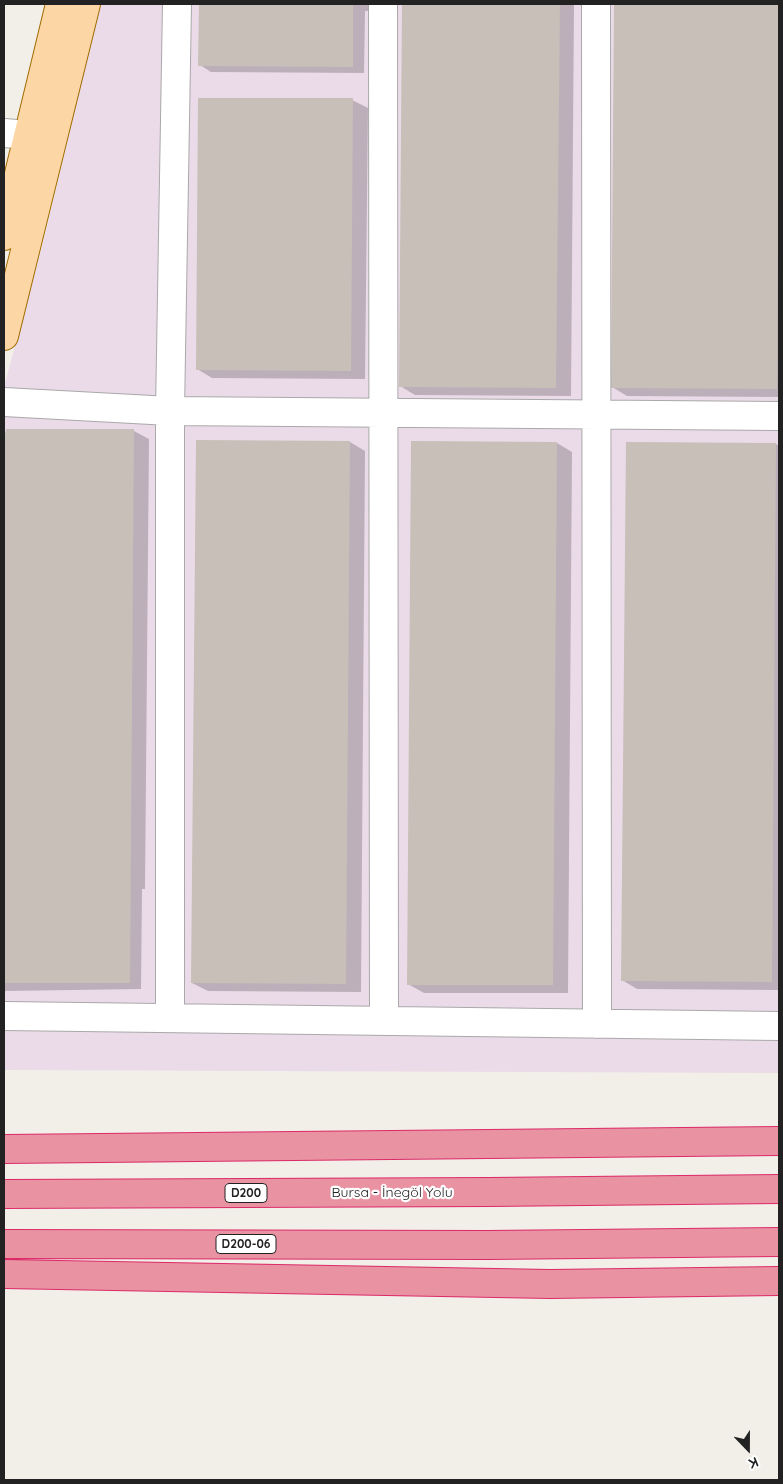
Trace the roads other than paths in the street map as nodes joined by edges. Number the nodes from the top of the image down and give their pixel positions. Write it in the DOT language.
graph roads {
  1 [pos="60,4"];
  2 [pos="86,4"];
  3 [pos="177,4"];
  4 [pos="383,4"];
  5 [pos="596,4"];
  6 [pos="16,134"];
  7 [pos="4,236"];
  8 [pos="4,336"];
  9 [pos="4,402"];
  10 [pos="170,411"];
  11 [pos="383,412"];
  12 [pos="596,414"];
  13 [pos="779,416"];
  14 [pos="4,1016"];
  15 [pos="170,1018"];
  16 [pos="384,1021"];
  17 [pos="596,1024"];
  18 [pos="779,1026"];
  19 [pos="779,1141"];
  20 [pos="4,1149"];
  21 [pos="779,1189"];
  22 [pos="4,1194"];
  23 [pos="779,1242"];
  24 [pos="4,1244"];
  25 [pos="4,1274"];
  26 [pos="779,1281"];
  1 -- 6 [label="main road"];
  2 -- 8 [label="main road"];
  3 -- 10 [label="street"];
  4 -- 11 [label="street"];
  5 -- 12 [label="street"];
  6 -- 7 [label="main road"];
  9 -- 10 [label="street"];
  10 -- 11 [label="street"];
  10 -- 15 [label="street"];
  11 -- 12 [label="street"];
  11 -- 16 [label="street"];
  12 -- 13 [label="street"];
  12 -- 17 [label="street"];
  14 -- 15 [label="street"];
  15 -- 16 [label="street"];
  16 -- 17 [label="street"];
  17 -- 18 [label="street"];
  19 -- 20 [label="highway"];
  21 -- 22 [label="highway, Bursa - İnegöl Yolu / D200"];
  23 -- 24 [label="highway, D200-06"];
  25 -- 26 [label="highway"];
}
